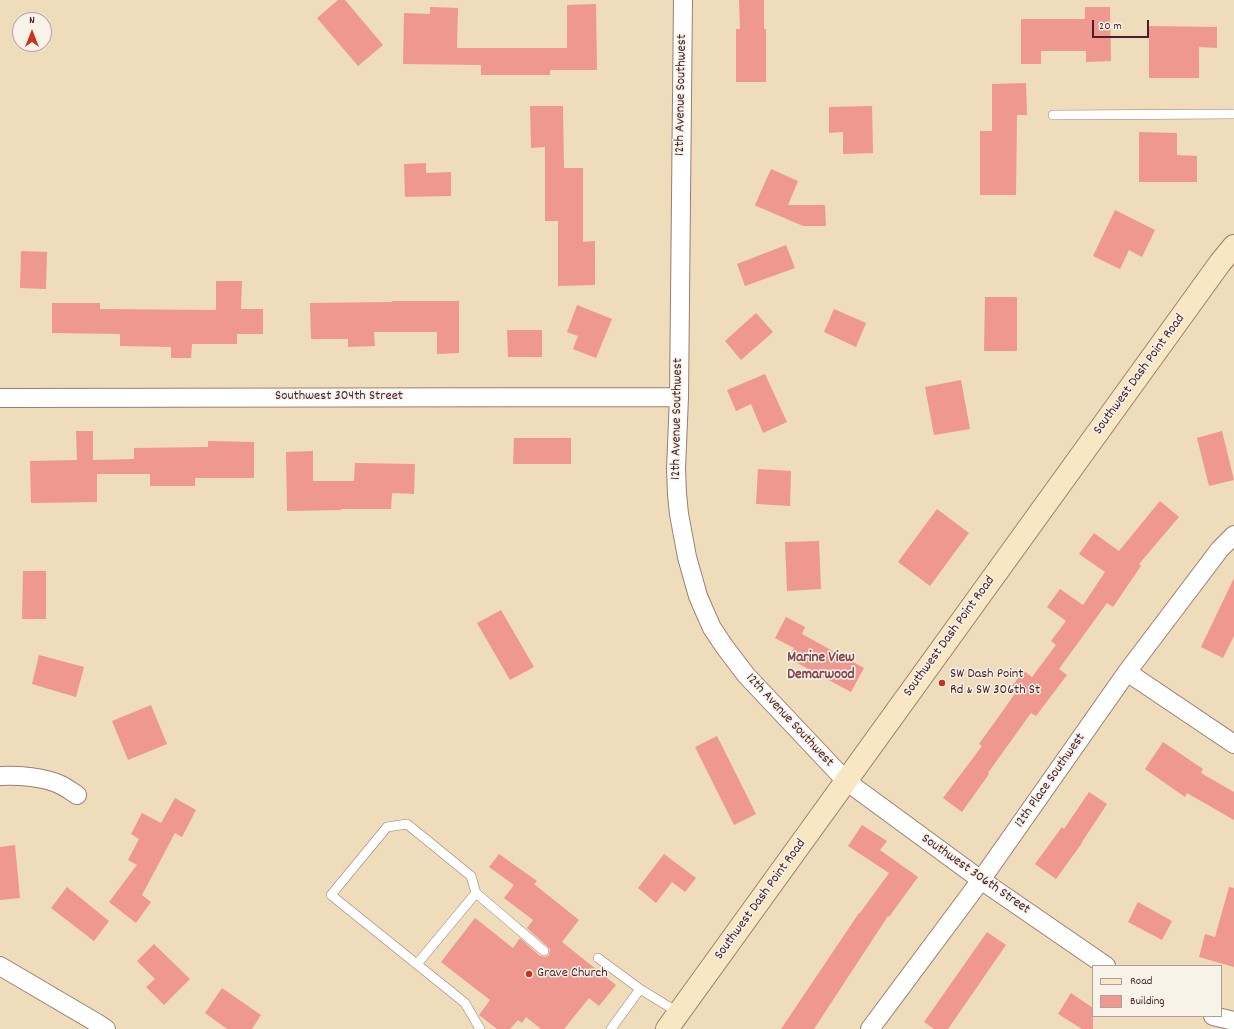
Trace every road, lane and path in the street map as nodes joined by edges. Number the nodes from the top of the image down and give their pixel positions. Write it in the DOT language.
graph roads {
  1 [pos="683,0"];
  2 [pos="1234,114"];
  3 [pos="1053,115"];
  4 [pos="1234,246"];
  5 [pos="679,397"];
  6 [pos="0,398"];
  7 [pos="1234,535"];
  8 [pos="1127,672"];
  9 [pos="1234,744"];
  10 [pos="0,776"];
  11 [pos="846,781"];
  12 [pos="77,795"];
  13 [pos="982,880"];
  14 [pos="476,893"];
  15 [pos="544,951"];
  16 [pos="598,958"];
  17 [pos="417,964"];
  18 [pos="1105,965"];
  19 [pos="0,966"];
  20 [pos="640,989"];
  21 [pos="1217,1017"];
  22 [pos="673,1021"];
  23 [pos="1234,1021"];
  24 [pos="106,1029"];
  25 [pos="480,1029"];
  26 [pos="611,1029"];
  27 [pos="870,1029"];
  1 -- 5 [label="street, 12th Avenue Southwest"];
  2 -- 3 [label="lane"];
  4 -- 11 [label="main road, Southwest Dash Point Road"];
  5 -- 6 [label="street, Southwest 304th Street"];
  5 -- 11 [label="street, 12th Avenue Southwest"];
  7 -- 8 [label="street, 12th Place Southwest"];
  8 -- 9 [label="street"];
  8 -- 13 [label="street, 12th Place Southwest"];
  10 -- 12 [label="street"];
  11 -- 13 [label="street, Southwest 306th Street"];
  11 -- 22 [label="main road, Southwest Dash Point Road"];
  13 -- 18 [label="street, Southwest 306th Street"];
  13 -- 27 [label="street, 12th Place Southwest"];
  14 -- 15 [label="lane"];
  14 -- 17 [label="lane"];
  14 -- 17 [label="lane"];
  16 -- 20 [label="lane"];
  17 -- 25 [label="lane"];
  19 -- 24 [label="street"];
  20 -- 22 [label="lane"];
  20 -- 26 [label="lane"];
  21 -- 23 [label="street"];
}
